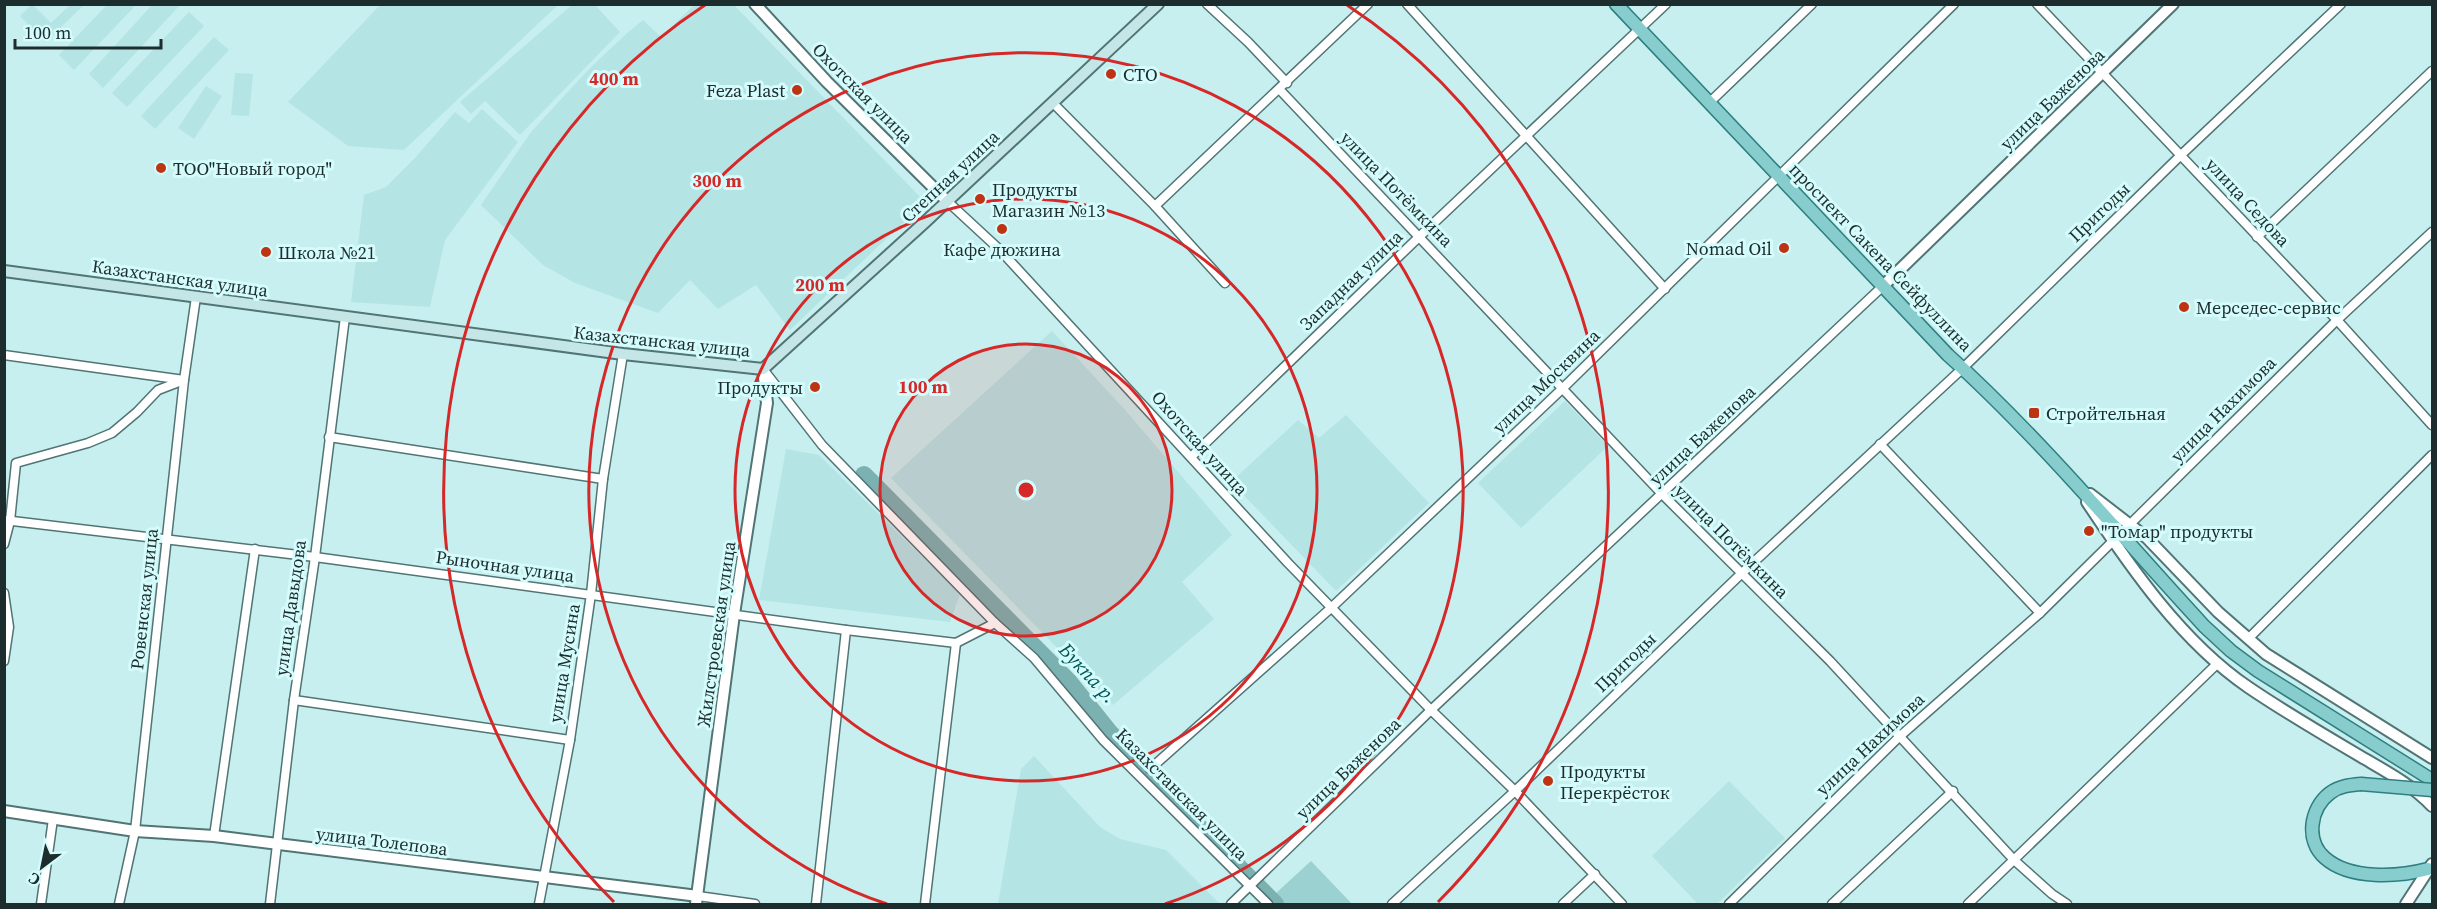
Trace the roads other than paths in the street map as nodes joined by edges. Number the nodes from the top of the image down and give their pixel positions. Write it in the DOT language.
graph roads {
  1 [pos="755,4"];
  2 [pos="1158,4"];
  3 [pos="1207,4"];
  4 [pos="1368,4"];
  5 [pos="1407,4"];
  6 [pos="1616,4"];
  7 [pos="1666,4"];
  8 [pos="1812,4"];
  9 [pos="1954,4"];
  10 [pos="2037,4"];
  11 [pos="2173,4"];
  12 [pos="2341,4"];
  13 [pos="1640,30"];
  14 [pos="2433,71"];
  15 [pos="2102,73"];
  16 [pos="1287,83"];
  17 [pos="1280,90"];
  18 [pos="1053,102"];
  19 [pos="1709,103"];
  20 [pos="1527,135"];
  21 [pos="2181,155"];
  22 [pos="1778,176"];
  23 [pos="947,201"];
  24 [pos="1155,206"];
  25 [pos="2433,232"];
  26 [pos="1420,236"];
  27 [pos="2257,237"];
  28 [pos="4,271"];
  29 [pos="1225,284"];
  30 [pos="1883,286"];
  31 [pos="1665,289"];
  32 [pos="196,297"];
  33 [pos="345,317"];
  34 [pos="2337,320"];
  35 [pos="623,354"];
  36 [pos="4,355"];
  37 [pos="1963,368"];
  38 [pos="763,369"];
  39 [pos="184,380"];
  40 [pos="1563,388"];
  41 [pos="2433,425"];
  42 [pos="329,436"];
  43 [pos="1881,444"];
  44 [pos="2433,454"];
  45 [pos="1191,457"];
  46 [pos="603,479"];
  47 [pos="2073,482"];
  48 [pos="1663,495"];
  49 [pos="7,521"];
  50 [pos="2130,524"];
  51 [pos="2117,537"];
  52 [pos="167,541"];
  53 [pos="4,544"];
  54 [pos="255,549"];
  55 [pos="315,557"];
  56 [pos="1742,573"];
  57 [pos="4,593"];
  58 [pos="591,594"];
  59 [pos="1331,608"];
  60 [pos="2040,613"];
  61 [pos="734,615"];
  62 [pos="7,623"];
  63 [pos="995,623"];
  64 [pos="846,630"];
  65 [pos="2248,639"];
  66 [pos="956,643"];
  67 [pos="4,661"];
  68 [pos="2218,663"];
  69 [pos="294,700"];
  70 [pos="1431,710"];
  71 [pos="1899,737"];
  72 [pos="570,740"];
  73 [pos="2433,758"];
  74 [pos="1150,769"];
  75 [pos="2433,780"];
  76 [pos="2433,790"];
  77 [pos="1515,791"];
  78 [pos="1953,791"];
  79 [pos="2433,806"];
  80 [pos="4,811"];
  81 [pos="53,819"];
  82 [pos="135,831"];
  83 [pos="214,836"];
  84 [pos="276,845"];
  85 [pos="2014,860"];
  86 [pos="2430,866"];
  87 [pos="1595,874"];
  88 [pos="546,876"];
  89 [pos="1251,887"];
  90 [pos="697,900"];
  91 [pos="41,904"];
  92 [pos="119,904"];
  93 [pos="270,904"];
  94 [pos="539,904"];
  95 [pos="755,904"];
  96 [pos="816,904"];
  97 [pos="925,904"];
  98 [pos="1231,904"];
  99 [pos="1268,904"];
  100 [pos="1392,904"];
  101 [pos="1563,904"];
  102 [pos="1622,904"];
  103 [pos="1729,904"];
  104 [pos="1832,904"];
  105 [pos="1968,904"];
  106 [pos="2067,904"];
  107 [pos="2406,904"];
  1 -- 23 [label="street, Охотская улица"];
  2 -- 18 [label="main road, Степная улица"];
  3 -- 16 [label="street"];
  4 -- 16 [label="street"];
  5 -- 20 [label="street"];
  6 -- 13 [label="main road, проспект Сакена Сейфуллина"];
  7 -- 13 [label="street, Западная улица"];
  8 -- 19 [label="street"];
  9 -- 22 [label="street, улица Москвина"];
  10 -- 15 [label="street, улица Седова"];
  11 -- 15 [label="street, улица Баженова"];
  12 -- 21 [label="street, Пригоды"];
  13 -- 19 [label="main road, проспект Сакена Сейфуллина"];
  13 -- 20 [label="street, Западная улица"];
  14 -- 27 [label="street"];
  15 -- 21 [label="street, улица Седова"];
  15 -- 30 [label="street, улица Баженова"];
  16 -- 17 [label="street"];
  17 -- 24 [label="street"];
  17 -- 26 [label="street, улица Потёмкина"];
  18 -- 23 [label="main road, Степная улица"];
  18 -- 24 [label="street"];
  19 -- 22 [label="main road, проспект Сакена Сейфуллина"];
  20 -- 26 [label="street, Западная улица"];
  20 -- 31 [label="street"];
  21 -- 27 [label="street, улица Седова"];
  21 -- 37 [label="street, Пригоды"];
  22 -- 30 [label="main road, проспект Сакена Сейфуллина"];
  22 -- 31 [label="street, улица Москвина"];
  23 -- 38 [label="main road, Степная улица"];
  23 -- 45 [label="street, Охотская улица"];
  24 -- 29 [label="street"];
  25 -- 34 [label="street, улица Нахимова"];
  26 -- 40 [label="street, улица Потёмкина"];
  26 -- 45 [label="street, Западная улица"];
  27 -- 34 [label="street, улица Седова"];
  28 -- 32 [label="main road, Казахстанская улица"];
  30 -- 37 [label="main road, проспект Сакена Сейфуллина"];
  30 -- 48 [label="street, улица Баженова"];
  31 -- 40 [label="street, улица Москвина"];
  32 -- 33 [label="main road, Казахстанская улица"];
  32 -- 39 [label="street, Ровенская улица"];
  33 -- 35 [label="main road, Казахстанская улица"];
  33 -- 42 [label="street, улица Давыдова"];
  34 -- 41 [label="street, улица Седова"];
  34 -- 50 [label="street, улица Нахимова"];
  35 -- 38 [label="main road, Казахстанская улица"];
  35 -- 46 [label="street, улица Мусина"];
  36 -- 39 [label="street"];
  37 -- 43 [label="street, Пригоды"];
  37 -- 47 [label="main road, проспект Сакена Сейфуллина"];
  38 -- 61 [label="street, Жилстроевская улица"];
  38 -- 63 [label="street, Казахстанская улица"];
  39 -- 49 [label="street"];
  39 -- 52 [label="street, Ровенская улица"];
  40 -- 48 [label="street, улица Потёмкина"];
  40 -- 59 [label="street, улица Москвина"];
  42 -- 46 [label="street"];
  42 -- 55 [label="street, улица Давыдова"];
  43 -- 56 [label="street, Пригоды"];
  43 -- 60 [label="street"];
  44 -- 65 [label="street"];
  45 -- 59 [label="street, Охотская улица"];
  46 -- 58 [label="street, улица Мусина"];
  47 -- 50 [label="street"];
  47 -- 51 [label="main road, проспект Сакена Сейфуллина"];
  48 -- 56 [label="street, улица Потёмкина"];
  48 -- 70 [label="street, улица Баженова"];
  49 -- 52 [label="street, Рыночная улица"];
  49 -- 53 [label="street"];
  50 -- 51 [label="street, улица Нахимова"];
  50 -- 65 [label="street"];
  51 -- 60 [label="street, улица Нахимова"];
  51 -- 68 [label="street"];
  51 -- 75 [label="main road, проспект Сакена Сейфуллина"];
  52 -- 54 [label="street, Рыночная улица"];
  52 -- 82 [label="street, Ровенская улица"];
  54 -- 55 [label="street, Рыночная улица"];
  54 -- 83 [label="street"];
  55 -- 58 [label="street, Рыночная улица"];
  55 -- 69 [label="street, улица Давыдова"];
  56 -- 71 [label="street, улица Потёмкина"];
  56 -- 77 [label="street, Пригоды"];
  57 -- 62 [label="street"];
  58 -- 61 [label="street, Рыночная улица"];
  58 -- 72 [label="street, улица Мусина"];
  59 -- 70 [label="street, Охотская улица"];
  59 -- 74 [label="street, улица Москвина"];
  60 -- 71 [label="street, улица Нахимова"];
  61 -- 64 [label="street, Рыночная улица"];
  61 -- 90 [label="street, Жилстроевская улица"];
  62 -- 67 [label="street"];
  63 -- 66 [label="street"];
  63 -- 89 [label="street, Казахстанская улица"];
  64 -- 66 [label="street, Рыночная улица"];
  64 -- 96 [label="street"];
  65 -- 73 [label="street"];
  66 -- 97 [label="street"];
  68 -- 79 [label="street"];
  68 -- 85 [label="street"];
  69 -- 72 [label="street"];
  69 -- 84 [label="street, улица Давыдова"];
  70 -- 77 [label="street, Охотская улица"];
  70 -- 89 [label="street, улица Баженова"];
  71 -- 78 [label="street, улица Потёмкина"];
  71 -- 103 [label="street, улица Нахимова"];
  72 -- 88 [label="street, улица Мусина"];
  76 -- 86 [label="main road, bridge"];
  77 -- 87 [label="street, Охотская улица"];
  77 -- 100 [label="street, Пригоды"];
  78 -- 85 [label="street, улица Потёмкина"];
  78 -- 104 [label="street"];
  80 -- 81 [label="street, улица Толепова"];
  81 -- 82 [label="street, улица Толепова"];
  81 -- 91 [label="street"];
  82 -- 83 [label="street, улица Толепова"];
  82 -- 92 [label="street, Ровенская улица"];
  83 -- 84 [label="street, улица Толепова"];
  84 -- 88 [label="street, улица Толепова"];
  84 -- 93 [label="street, улица Давыдова"];
  85 -- 105 [label="street"];
  85 -- 106 [label="street, улица Потёмкина"];
  86 -- 107 [label="street"];
  87 -- 101 [label="street"];
  87 -- 102 [label="street, Охотская улица"];
  88 -- 90 [label="street, улица Толепова"];
  88 -- 94 [label="street, улица Мусина"];
  89 -- 98 [label="street, улица Баженова"];
  89 -- 99 [label="street, Казахстанская улица"];
  90 -- 95 [label="street, улица Толепова"];
}
